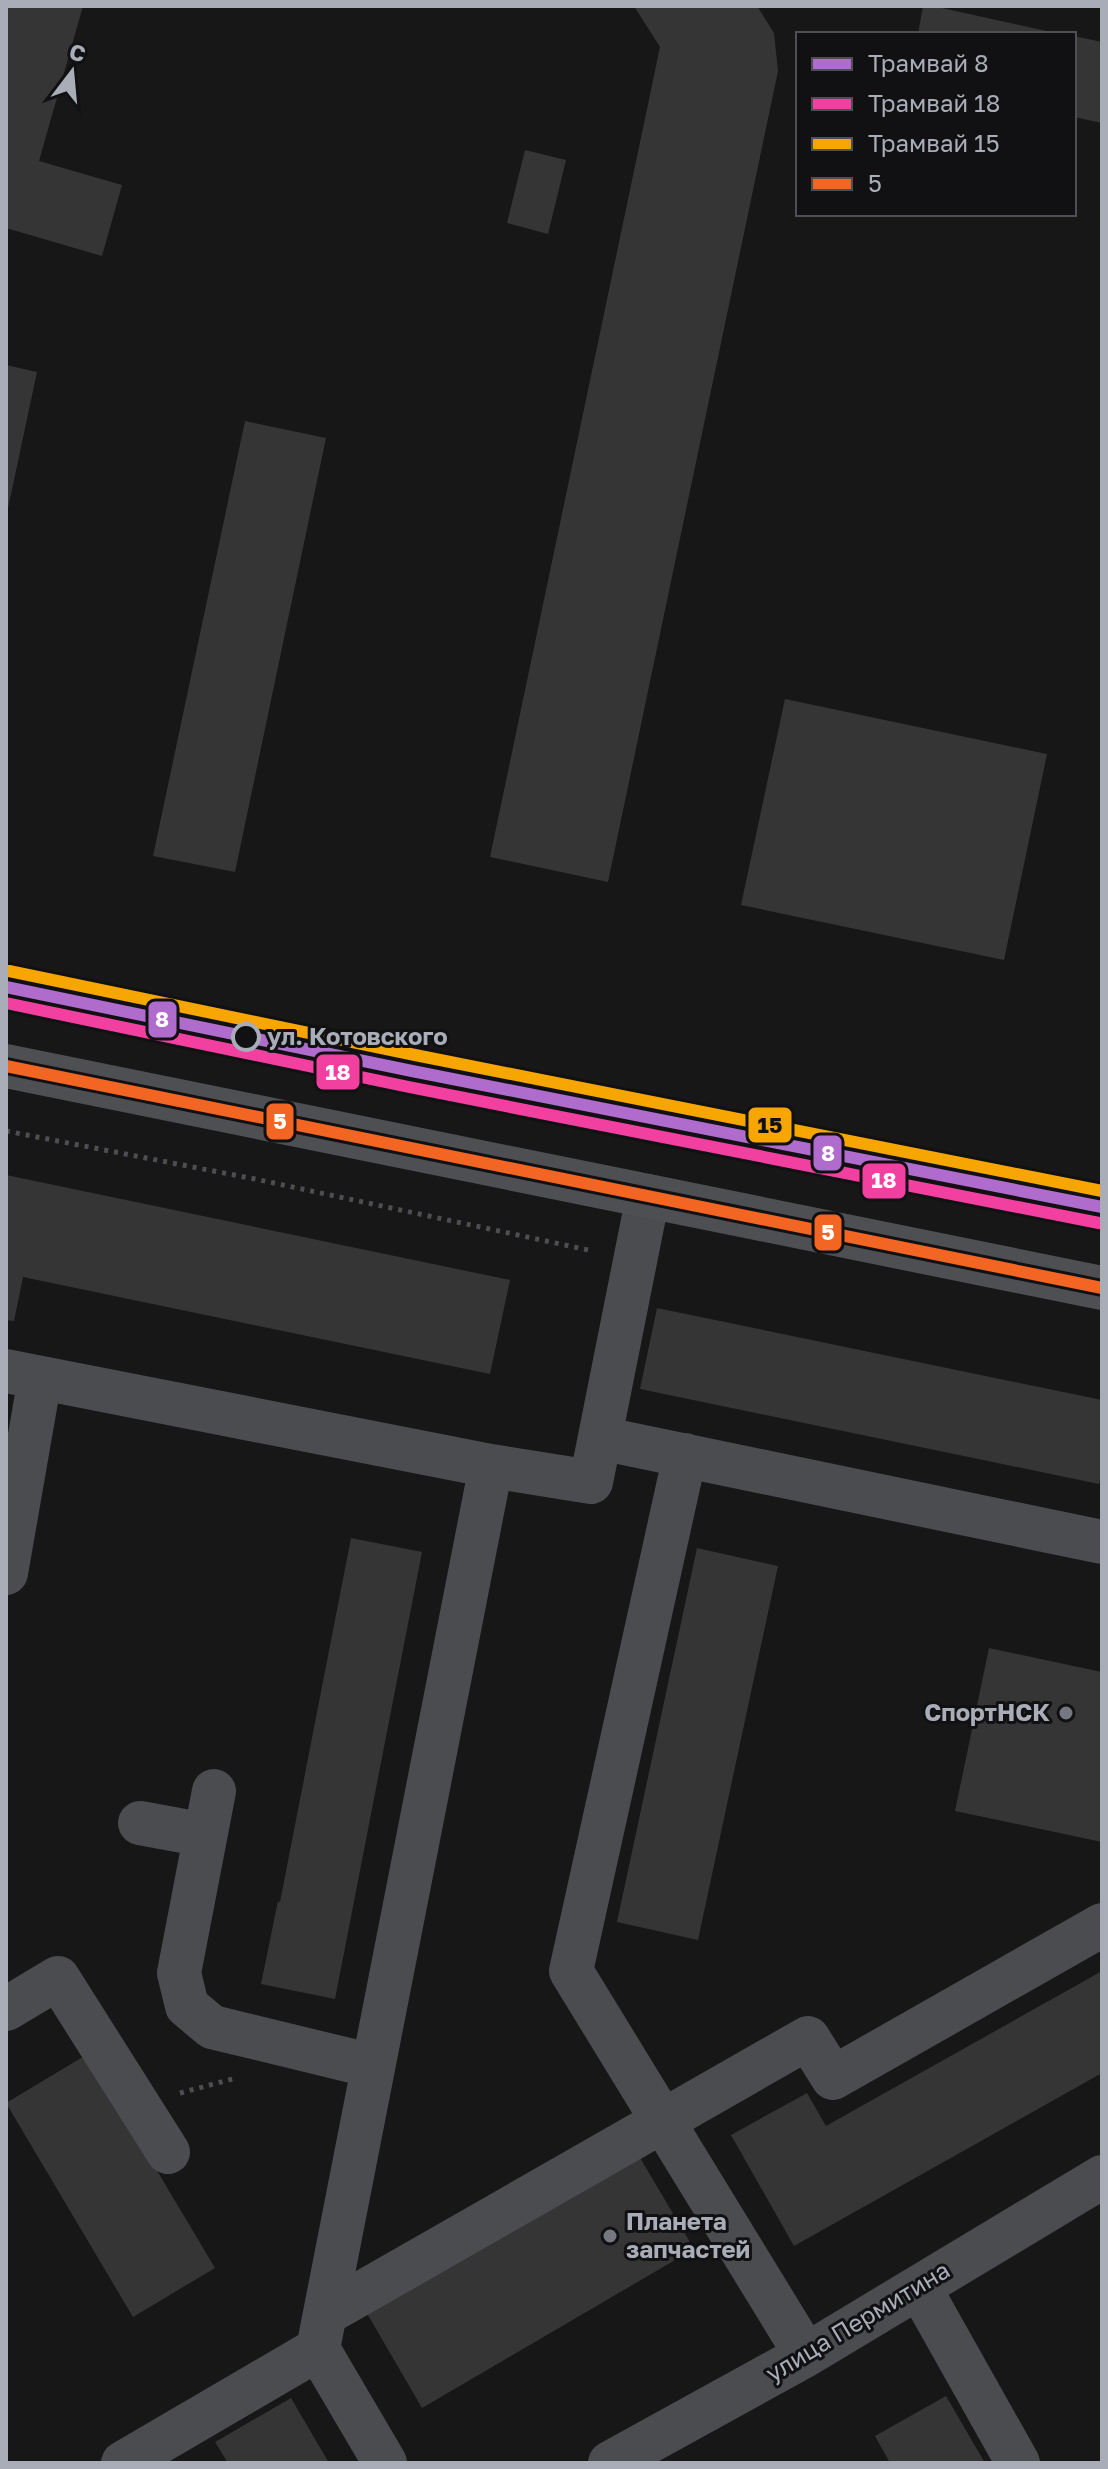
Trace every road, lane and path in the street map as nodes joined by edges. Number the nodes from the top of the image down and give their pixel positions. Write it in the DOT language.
graph roads {
  1 [pos="6,1066"];
  2 [pos="6,1131"];
  3 [pos="648,1196"];
  4 [pos="636,1260"];
  5 [pos="1102,1288"];
  6 [pos="23,1374"];
  7 [pos="600,1438"];
  8 [pos="685,1455"];
  9 [pos="491,1466"];
  10 [pos="1102,1542"];
  11 [pos="6,1573"];
  12 [pos="214,1791"];
  13 [pos="140,1823"];
  14 [pos="205,1835"];
  15 [pos="1102,1925"];
  16 [pos="6,2009"];
  17 [pos="373,2066"];
  18 [pos="664,2121"];
  19 [pos="168,2152"];
  20 [pos="1102,2177"];
  21 [pos="919,2287"];
  22 [pos="321,2332"];
  23 [pos="806,2355"];
  24 [pos="123,2463"];
  25 [pos="385,2463"];
  26 [pos="610,2463"];
  27 [pos="1018,2463"];
  1 -- 3 [label="main road"];
  2 -- 4 [label="path"];
  3 -- 4 [label="street"];
  3 -- 5 [label="main road"];
  4 -- 7 [label="street"];
  6 -- 9 [label="street"];
  6 -- 11 [label="street"];
  7 -- 8 [label="street"];
  7 -- 9 [label="street"];
  8 -- 10 [label="street"];
  8 -- 18 [label="street"];
  9 -- 17 [label="street"];
  12 -- 14 [label="street"];
  13 -- 14 [label="street"];
  14 -- 17 [label="street"];
  15 -- 18 [label="street"];
  16 -- 19 [label="street"];
  17 -- 22 [label="street"];
  18 -- 22 [label="street"];
  18 -- 23 [label="street"];
  20 -- 21 [label="street, улица Пермитина"];
  21 -- 23 [label="street, улица Пермитина"];
  21 -- 27 [label="street"];
  22 -- 24 [label="street"];
  22 -- 25 [label="street"];
  23 -- 26 [label="street, улица Пермитина"];
}
